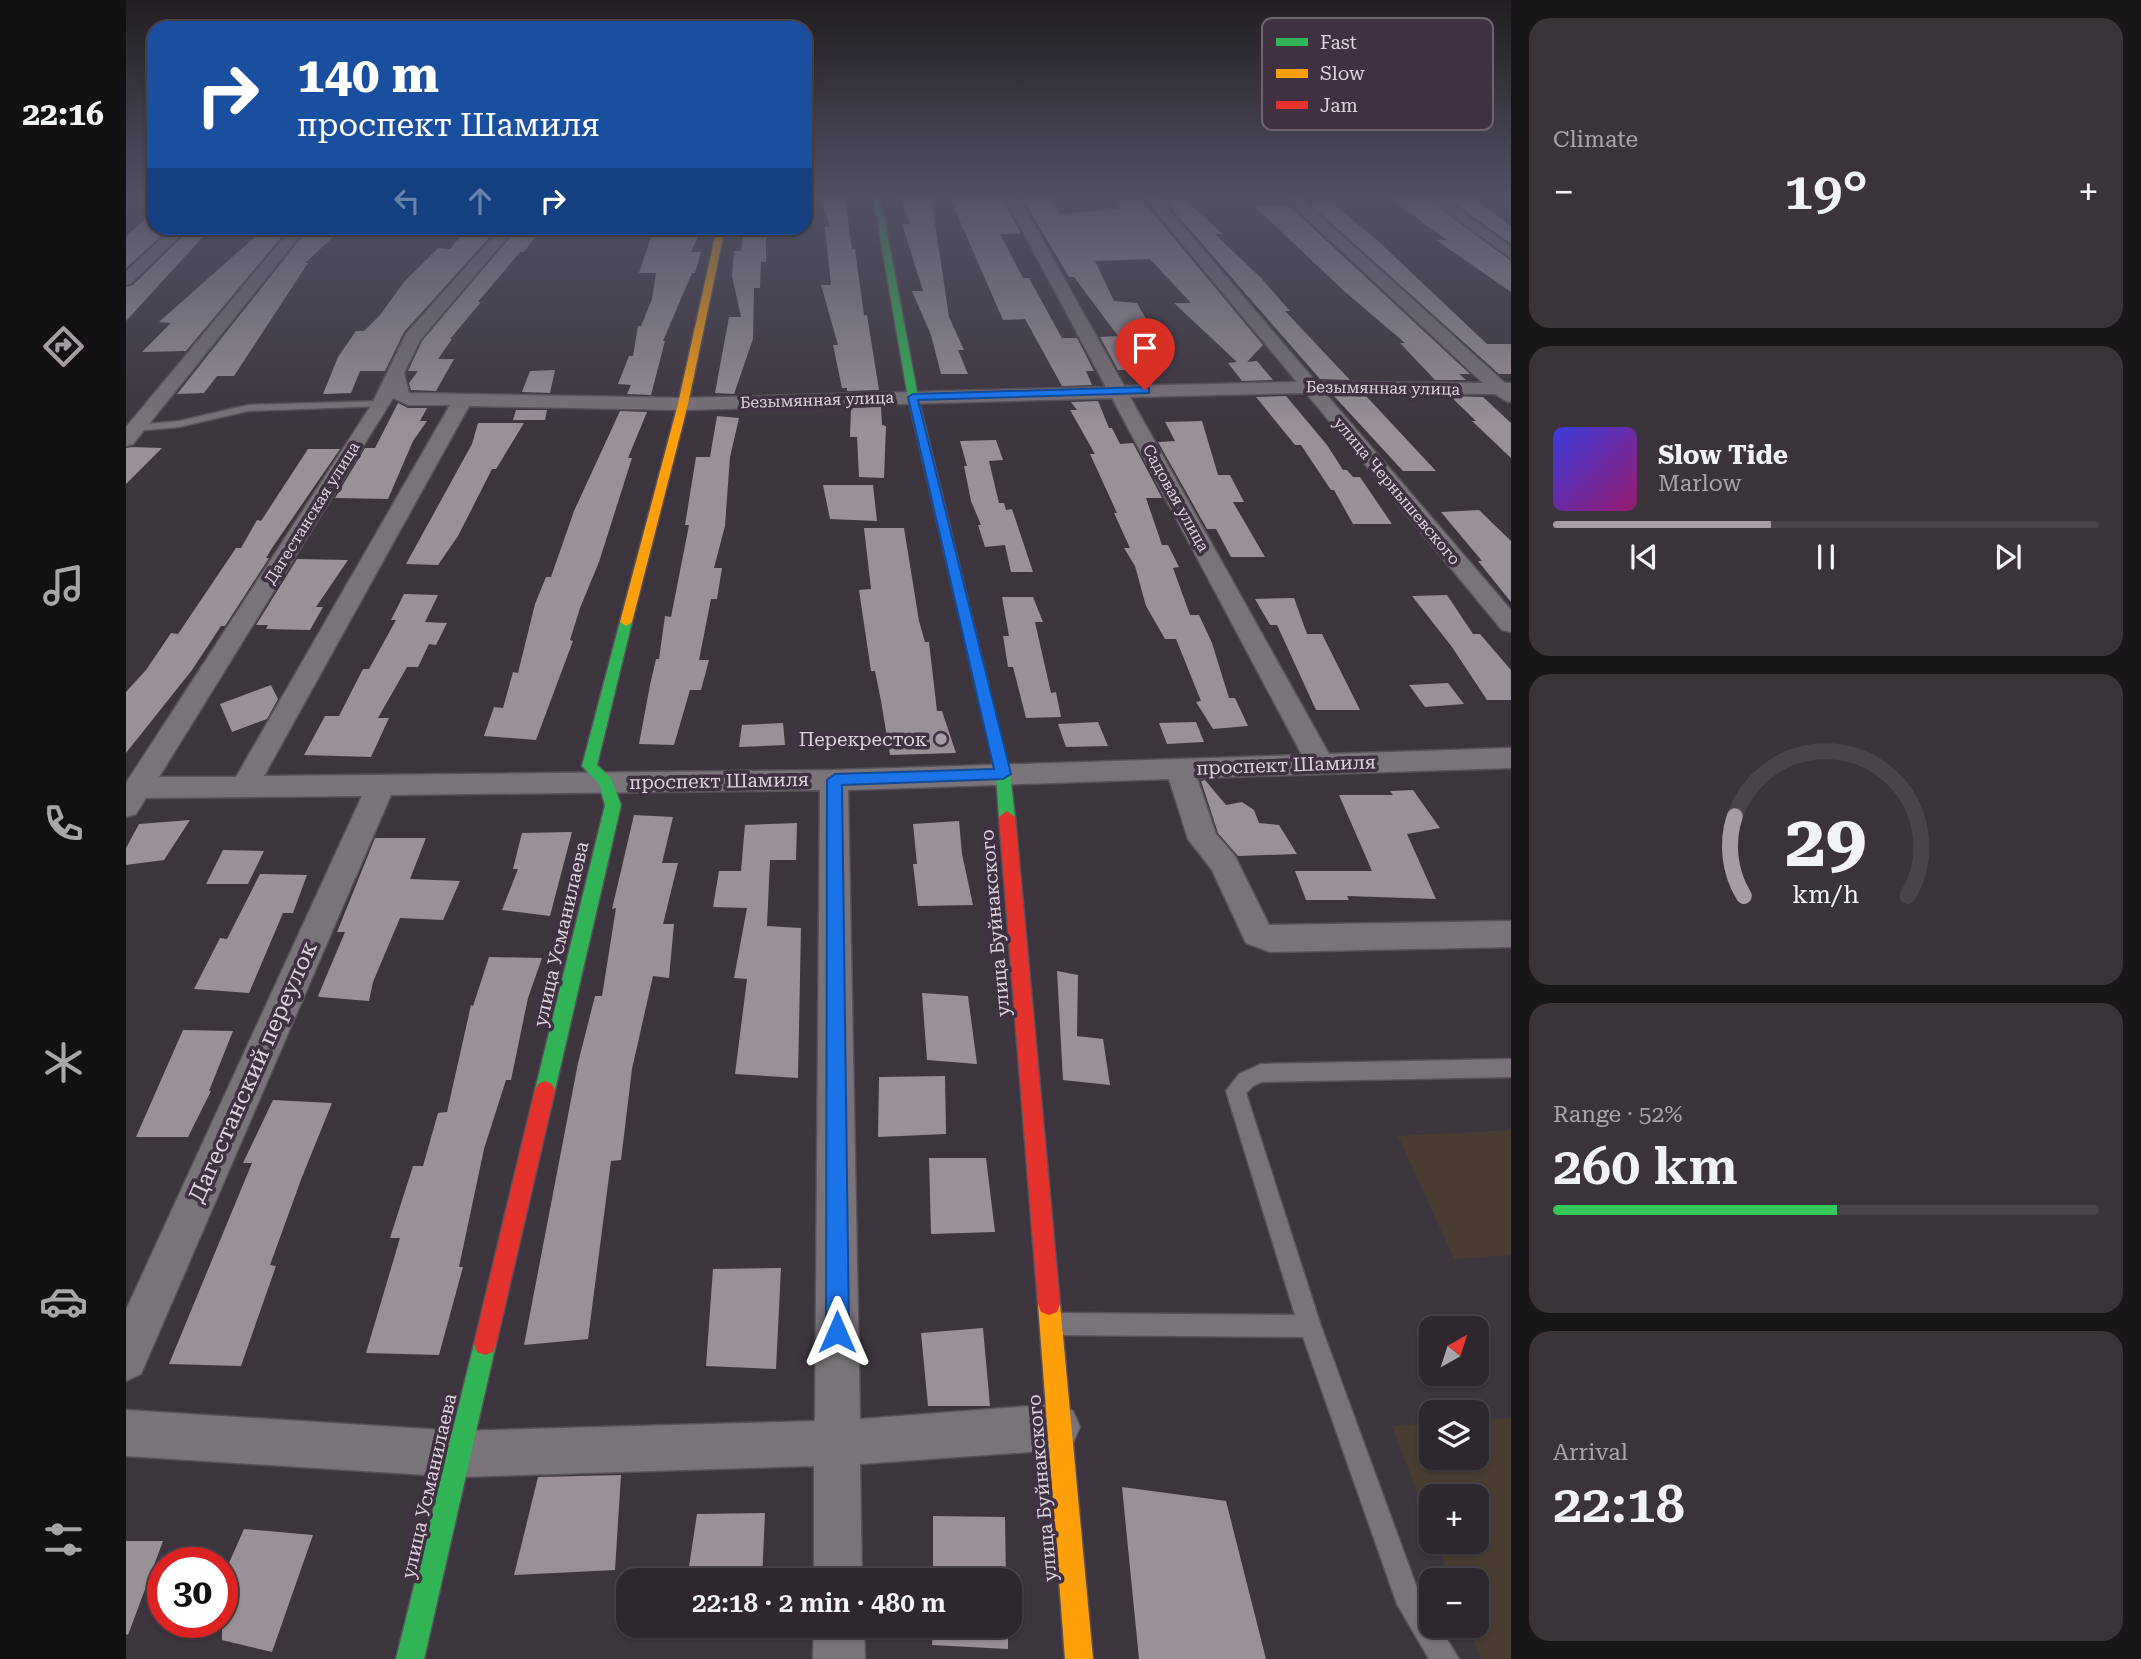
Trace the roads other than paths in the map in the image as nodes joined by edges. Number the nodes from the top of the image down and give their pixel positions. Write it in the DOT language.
graph roads {
  1 [pos="262,273"];
  2 [pos="468,273"];
  3 [pos="711,273"];
  4 [pos="891,273"];
  5 [pos="1053,273"];
  6 [pos="1214,273"];
  7 [pos="1376,273"];
  8 [pos="395,371"];
  9 [pos="1308,387"];
  10 [pos="1118,391"];
  11 [pos="1508,393"];
  12 [pos="913,397"];
  13 [pos="463,399"];
  14 [pos="381,404"];
  15 [pos="683,404"];
  16 [pos="131,434"];
  17 [pos="1511,625"];
  18 [pos="1511,758"];
  19 [pos="157,759"];
  20 [pos="126,760"];
  21 [pos="1321,764"];
  22 [pos="1179,768"];
  23 [pos="1003,774"];
  24 [pos="835,780"];
  25 [pos="606,782"];
  26 [pos="245,785"];
  27 [pos="381,785"];
  28 [pos="132,797"];
  29 [pos="1511,934"];
  30 [pos="1511,1068"];
  31 [pos="1050,1324"];
  32 [pos="1310,1326"];
  33 [pos="126,1359"];
  34 [pos="1057,1427"];
  35 [pos="126,1433"];
  36 [pos="838,1443"];
  37 [pos="458,1454"];
  38 [pos="838,1568"];
  39 [pos="839,1638"];
  40 [pos="410,1659"];
  41 [pos="839,1659"];
  42 [pos="1079,1659"];
  43 [pos="1445,1659"];
  1 -- 16 [label="street"];
  2 -- 8 [label="street, Дагестанская улица"];
  3 -- 15 [label="street, улица Усманилаева"];
  4 -- 12 [label="street, улица Буйнакского"];
  5 -- 10 [label="street, Садовая улица"];
  6 -- 9 [label="street, улица Чернышевского"];
  7 -- 11 [label="street"];
  8 -- 13 [label="street, Безымянная улица"];
  8 -- 14 [label="street, Дагестанская улица"];
  9 -- 10 [label="street, Безымянная улица"];
  9 -- 11 [label="street, Безымянная улица"];
  9 -- 17 [label="street, улица Чернышевского"];
  10 -- 12 [label="street, Безымянная улица"];
  10 -- 21 [label="street, Садовая улица"];
  12 -- 15 [label="street, Безымянная улица"];
  12 -- 23 [label="street, улица Буйнакского"];
  13 -- 15 [label="street, Безымянная улица"];
  13 -- 26 [label="street"];
  14 -- 16 [label="lane"];
  14 -- 19 [label="street, Дагестанская улица"];
  15 -- 25 [label="street, улица Усманилаева"];
  18 -- 21 [label="street, проспект Шамиля"];
  19 -- 20 [label="street"];
  19 -- 28 [label="street, Дагестанская улица"];
  21 -- 22 [label="street, проспект Шамиля"];
  22 -- 23 [label="street, проспект Шамиля"];
  22 -- 29 [label="street"];
  23 -- 24 [label="street, проспект Шамиля"];
  23 -- 31 [label="street, улица Буйнакского"];
  24 -- 25 [label="street, проспект Шамиля"];
  24 -- 36 [label="street"];
  25 -- 27 [label="street, проспект Шамиля"];
  25 -- 37 [label="street, улица Усманилаева"];
  26 -- 27 [label="street, проспект Шамиля"];
  26 -- 28 [label="street, проспект Шамиля"];
  27 -- 33 [label="street, Дагестанский переулок"];
  30 -- 32 [label="lane"];
  31 -- 32 [label="lane"];
  31 -- 34 [label="street, улица Буйнакского"];
  32 -- 43 [label="lane"];
  34 -- 36 [label="street"];
  34 -- 42 [label="street, улица Буйнакского"];
  35 -- 37 [label="street"];
  36 -- 37 [label="street"];
  36 -- 38 [label="street"];
  37 -- 40 [label="street, улица Усманилаева"];
  39 -- 41 [label="street"];
}
